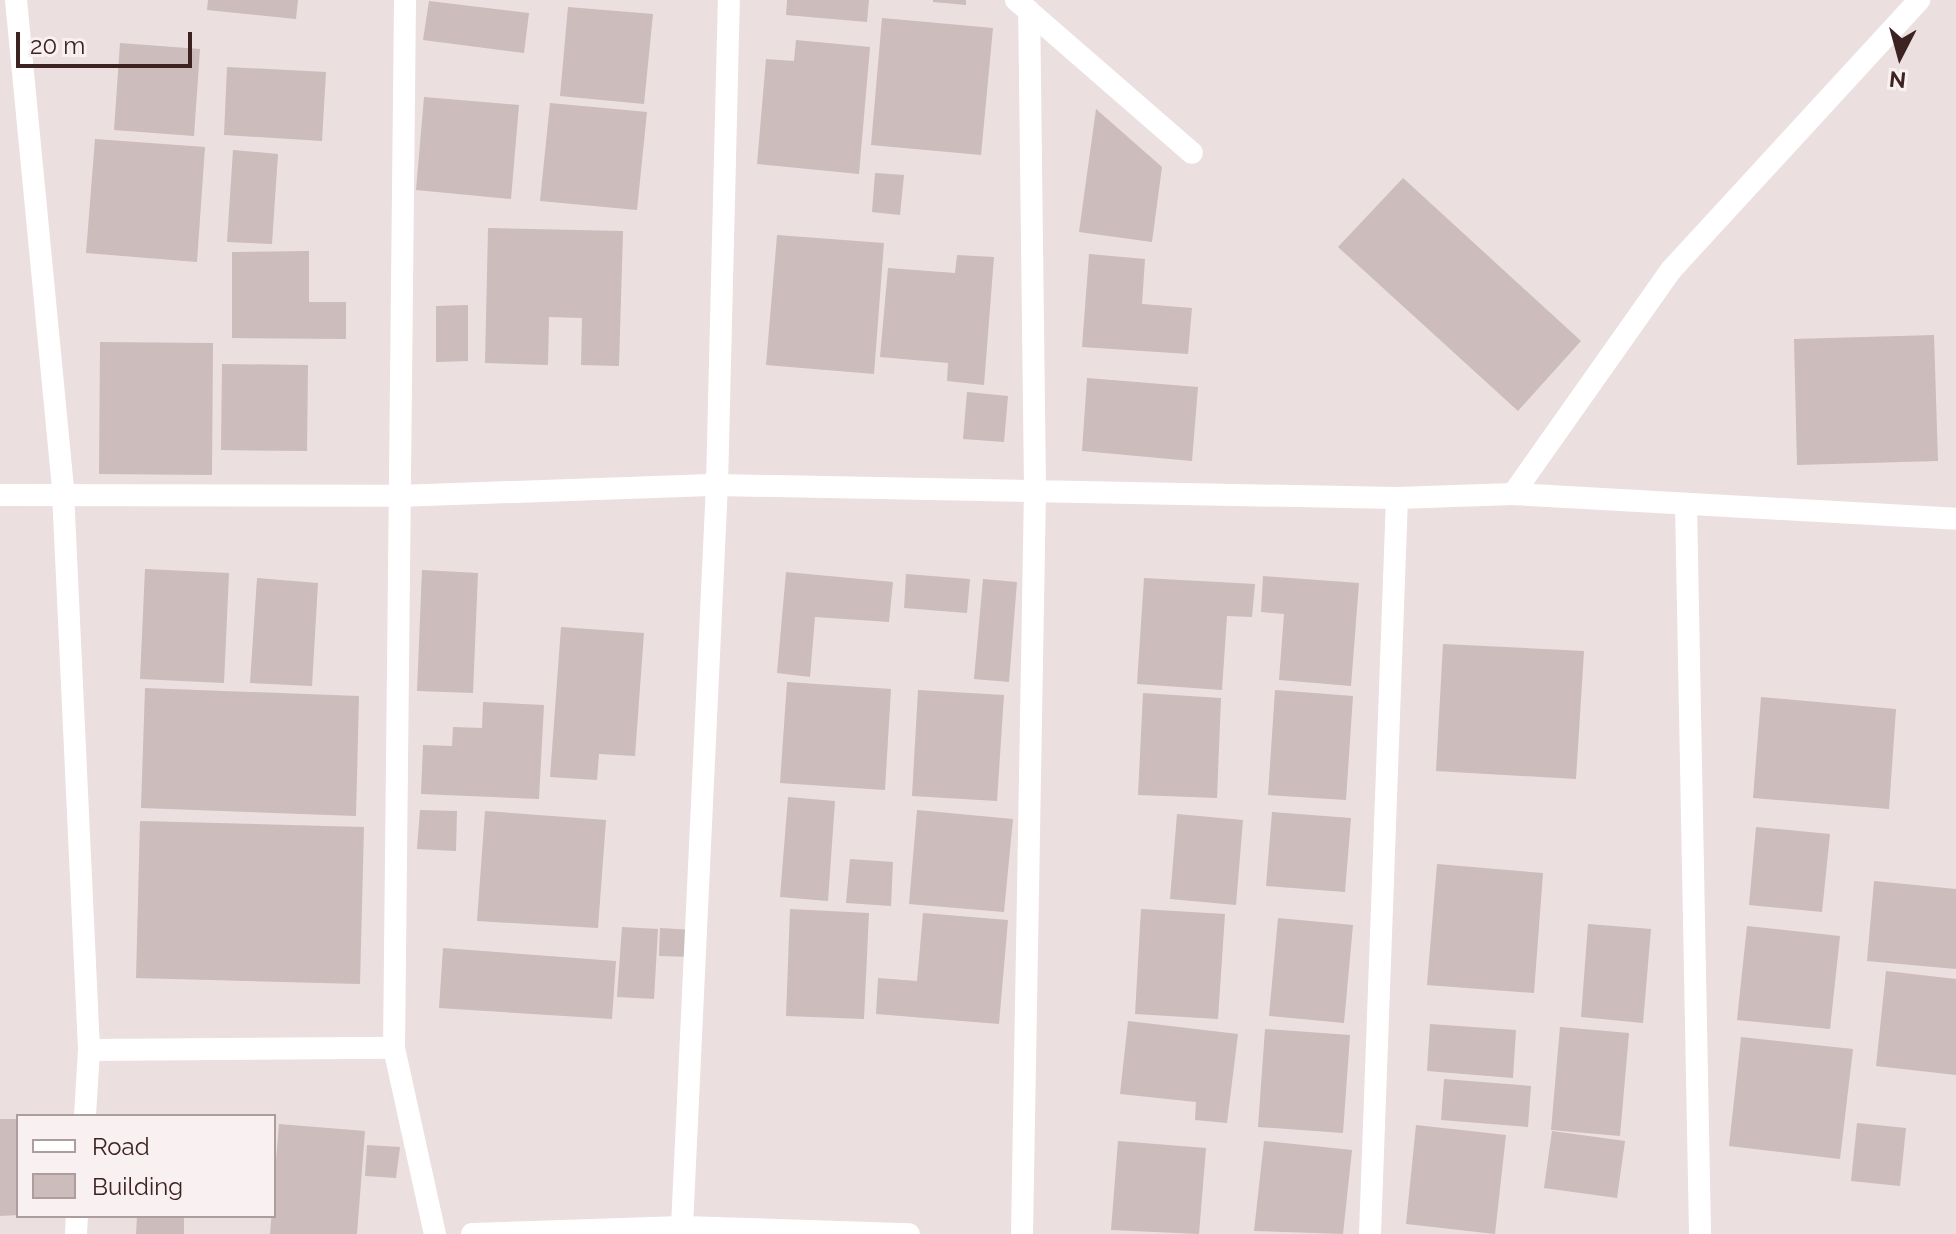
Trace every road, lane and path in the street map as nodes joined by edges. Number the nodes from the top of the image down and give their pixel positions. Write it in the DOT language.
graph roads {
  1 [pos="16,0"];
  2 [pos="405,0"];
  3 [pos="729,0"];
  4 [pos="1919,0"];
  5 [pos="1022,5"];
  6 [pos="1192,153"];
  7 [pos="717,485"];
  8 [pos="1035,488"];
  9 [pos="63,492"];
  10 [pos="1513,494"];
  11 [pos="0,495"];
  12 [pos="398,496"];
  13 [pos="1397,498"];
  14 [pos="1686,504"];
  15 [pos="1956,519"];
  16 [pos="394,1048"];
  17 [pos="89,1050"];
  18 [pos="85,1114"];
  19 [pos="682,1227"];
  20 [pos="435,1234"];
  21 [pos="472,1234"];
  22 [pos="909,1234"];
  23 [pos="1022,1234"];
  24 [pos="1370,1234"];
  25 [pos="1700,1234"];
  1 -- 9 [label="street"];
  2 -- 12 [label="street"];
  3 -- 7 [label="street"];
  4 -- 10 [label="street"];
  5 -- 6 [label="street"];
  5 -- 8 [label="street"];
  7 -- 8 [label="street"];
  7 -- 12 [label="street"];
  7 -- 19 [label="street"];
  8 -- 13 [label="street"];
  8 -- 23 [label="street"];
  9 -- 11 [label="street"];
  9 -- 12 [label="street"];
  9 -- 17 [label="street"];
  10 -- 13 [label="street"];
  10 -- 14 [label="street"];
  12 -- 16 [label="street"];
  13 -- 24 [label="street"];
  14 -- 15 [label="street"];
  14 -- 25 [label="street"];
  16 -- 17 [label="street"];
  16 -- 20 [label="street"];
  17 -- 18 [label="street"];
  19 -- 21 [label="street"];
  19 -- 22 [label="street"];
}
